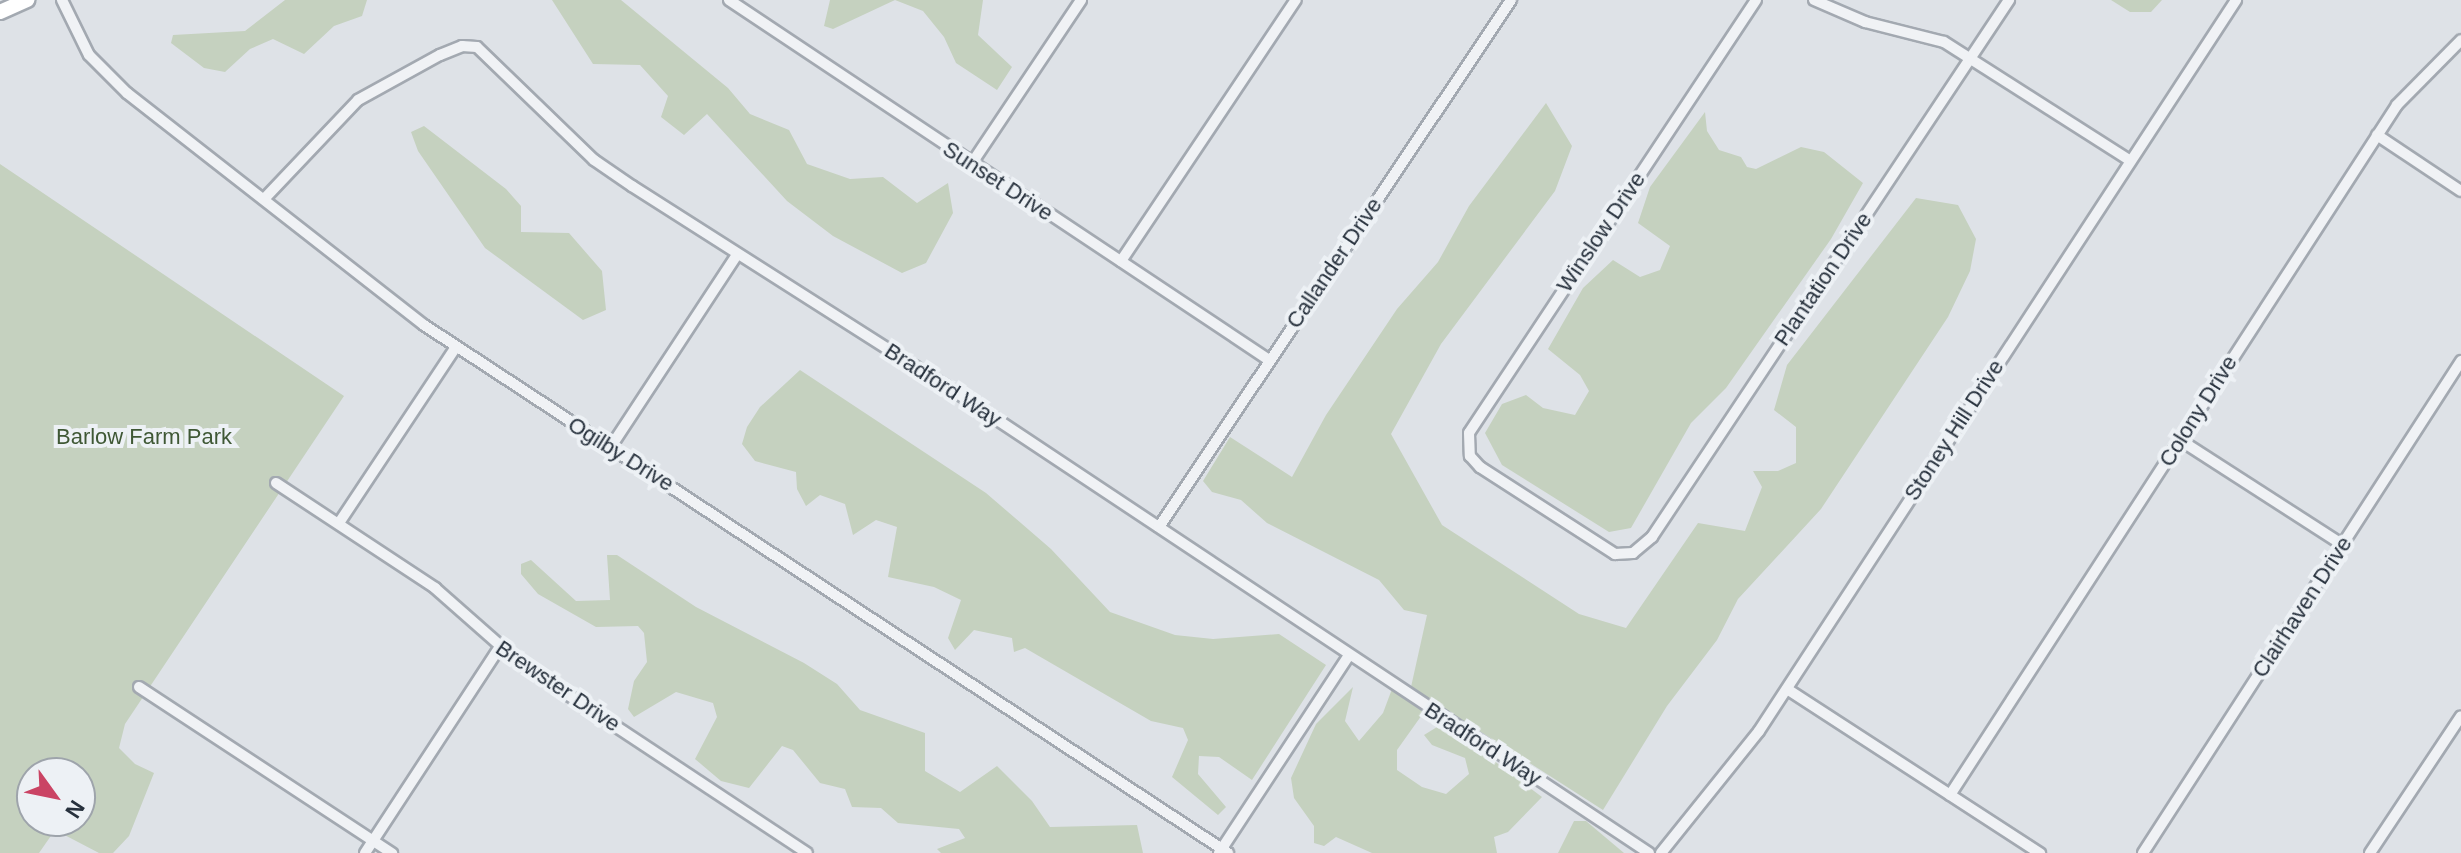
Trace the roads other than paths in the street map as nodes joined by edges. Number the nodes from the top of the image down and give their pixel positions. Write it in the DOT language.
graph roads {
  1 [pos="27,0"];
  2 [pos="62,0"];
  3 [pos="729,0"];
  4 [pos="1081,0"];
  5 [pos="1296,0"];
  6 [pos="1511,0"];
  7 [pos="1756,0"];
  8 [pos="1814,0"];
  9 [pos="2009,0"];
  10 [pos="2236,0"];
  11 [pos="0,12"];
  12 [pos="2461,40"];
  13 [pos="1970,57"];
  14 [pos="2377,135"];
  15 [pos="2129,160"];
  16 [pos="972,163"];
  17 [pos="2461,191"];
  18 [pos="265,198"];
  19 [pos="737,255"];
  20 [pos="1121,261"];
  21 [pos="456,347"];
  22 [pos="1269,360"];
  23 [pos="2461,361"];
  24 [pos="2180,440"];
  25 [pos="610,448"];
  26 [pos="276,483"];
  27 [pos="339,523"];
  28 [pos="1159,527"];
  29 [pos="2343,545"];
  30 [pos="1633,553"];
  31 [pos="499,648"];
  32 [pos="1349,655"];
  33 [pos="139,687"];
  34 [pos="1787,689"];
  35 [pos="2461,716"];
  36 [pos="1950,795"];
  37 [pos="373,840"];
  38 [pos="1223,852"];
  39 [pos="365,853"];
  40 [pos="392,853"];
  41 [pos="807,853"];
  42 [pos="1649,853"];
  43 [pos="1661,853"];
  44 [pos="2040,853"];
  45 [pos="2143,853"];
  46 [pos="2370,853"];
  1 -- 11 [label="street"];
  2 -- 18 [label="street, Ogilby Drive"];
  3 -- 16 [label="street, Sunset Drive"];
  4 -- 16 [label="street"];
  5 -- 20 [label="street"];
  6 -- 22 [label="street, Callander Drive"];
  7 -- 30 [label="street, Winslow Drive"];
  8 -- 13 [label="street"];
  9 -- 13 [label="street, Plantation Drive"];
  10 -- 15 [label="street, Stoney Hill Drive"];
  12 -- 14 [label="street, Colony Drive"];
  13 -- 15 [label="street"];
  13 -- 30 [label="street, Plantation Drive"];
  14 -- 17 [label="street"];
  14 -- 24 [label="street, Colony Drive"];
  15 -- 34 [label="street, Stoney Hill Drive"];
  16 -- 20 [label="street, Sunset Drive"];
  18 -- 19 [label="street, Bradford Way"];
  18 -- 21 [label="street, Ogilby Drive"];
  19 -- 25 [label="street"];
  19 -- 28 [label="street, Bradford Way"];
  20 -- 22 [label="street, Sunset Drive"];
  21 -- 25 [label="street, Ogilby Drive"];
  21 -- 27 [label="street"];
  22 -- 28 [label="street, Callander Drive"];
  23 -- 29 [label="street, Clairhaven Drive"];
  24 -- 29 [label="street"];
  24 -- 36 [label="street, Colony Drive"];
  25 -- 38 [label="street, Ogilby Drive"];
  26 -- 27 [label="street, Brewster Drive"];
  27 -- 31 [label="street, Brewster Drive"];
  28 -- 32 [label="street, Bradford Way"];
  29 -- 45 [label="street, Clairhaven Drive"];
  31 -- 37 [label="street"];
  31 -- 41 [label="street, Brewster Drive"];
  32 -- 38 [label="street"];
  32 -- 42 [label="street, Bradford Way"];
  33 -- 37 [label="street"];
  34 -- 36 [label="street"];
  34 -- 43 [label="street, Stoney Hill Drive"];
  35 -- 46 [label="street"];
  36 -- 44 [label="street"];
  37 -- 39 [label="street"];
  37 -- 40 [label="street"];
}
